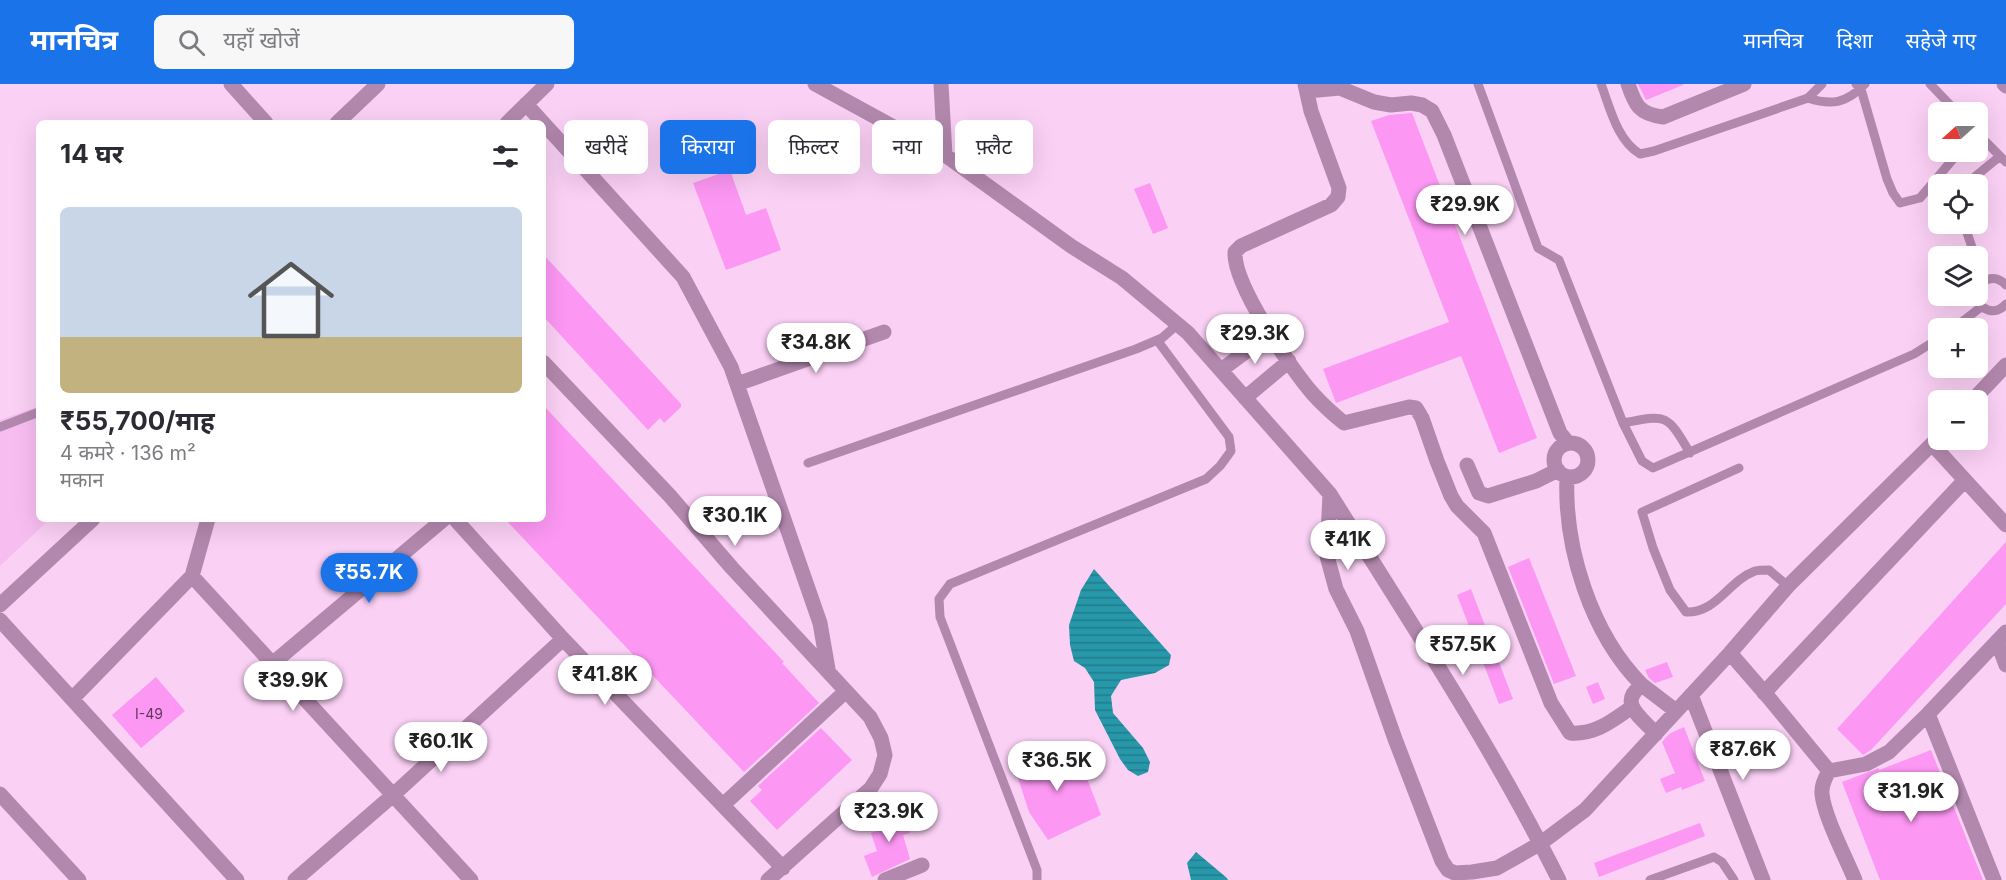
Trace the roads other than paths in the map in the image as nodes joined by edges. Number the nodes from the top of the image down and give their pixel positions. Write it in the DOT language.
graph roads {
  1 [pos="231,84"];
  2 [pos="378,84"];
  3 [pos="547,84"];
  4 [pos="814,84"];
  5 [pos="941,84"];
  6 [pos="1478,84"];
  7 [pos="1600,84"];
  8 [pos="1628,84"];
  9 [pos="1744,84"];
  10 [pos="1822,84"];
  11 [pos="1930,84"];
  12 [pos="1861,86"];
  13 [pos="1306,88"];
  14 [pos="1808,98"];
  15 [pos="1947,102"];
  16 [pos="526,104"];
  17 [pos="263,120"];
  18 [pos="340,120"];
  19 [pos="510,120"];
  20 [pos="541,120"];
  21 [pos="546,126"];
  22 [pos="1988,144"];
  23 [pos="945,155"];
  24 [pos="2003,160"];
  25 [pos="1951,162"];
  26 [pos="1981,174"];
  27 [pos="1988,279"];
  28 [pos="2006,285"];
  29 [pos="1981,307"];
  30 [pos="2004,310"];
  31 [pos="1967,318"];
  32 [pos="1178,324"];
  33 [pos="884,332"];
  34 [pos="1270,334"];
  35 [pos="1157,340"];
  36 [pos="1928,345"];
  37 [pos="1290,361"];
  38 [pos="546,365"];
  39 [pos="2006,365"];
  40 [pos="1221,370"];
  41 [pos="738,384"];
  42 [pos="1982,390"];
  43 [pos="1245,398"];
  44 [pos="36,413"];
  45 [pos="1623,423"];
  46 [pos="0,427"];
  47 [pos="1568,443"];
  48 [pos="1928,448"];
  49 [pos="1942,450"];
  50 [pos="1690,453"];
  51 [pos="808,463"];
  52 [pos="1467,465"];
  53 [pos="1738,468"];
  54 [pos="1562,473"];
  55 [pos="1965,480"];
  56 [pos="1330,494"];
  57 [pos="90,522"];
  58 [pos="207,522"];
  59 [pos="440,522"];
  60 [pos="458,522"];
  61 [pos="2006,525"];
  62 [pos="192,576"];
  63 [pos="1788,586"];
  64 [pos="0,605"];
  65 [pos="0,620"];
  66 [pos="2001,636"];
  67 [pos="563,639"];
  68 [pos="1730,653"];
  69 [pos="272,664"];
  70 [pos="2006,665"];
  71 [pos="828,669"];
  72 [pos="1642,685"];
  73 [pos="846,691"];
  74 [pos="1764,693"];
  75 [pos="1691,694"];
  76 [pos="72,699"];
  77 [pos="1632,707"];
  78 [pos="1676,711"];
  79 [pos="1928,714"];
  80 [pos="1656,734"];
  81 [pos="1828,771"];
  82 [pos="0,794"];
  83 [pos="392,796"];
  84 [pos="723,805"];
  85 [pos="1540,843"];
  86 [pos="922,865"];
  87 [pos="783,868"];
  88 [pos="79,880"];
  89 [pos="237,880"];
  90 [pos="295,880"];
  91 [pos="471,880"];
  92 [pos="768,880"];
  93 [pos="885,880"];
  94 [pos="1038,880"];
  95 [pos="1559,880"];
  96 [pos="1650,880"];
  97 [pos="1734,880"];
  98 [pos="1763,880"];
  99 [pos="1855,880"];
  100 [pos="1994,880"];
  1 -- 17 [label="street"];
  2 -- 18 [label="street"];
  3 -- 16 [label="street"];
  4 -- 23 [label="street"];
  5 -- 23 [label="street"];
  6 -- 45 [label="lane"];
  7 -- 14 [label="lane"];
  8 -- 9 [label="street"];
  10 -- 14 [label="lane"];
  11 -- 15 [label="lane"];
  12 -- 14 [label="lane"];
  12 -- 25 [label="lane"];
  13 -- 34 [label="street"];
  13 -- 47 [label="street"];
  16 -- 19 [label="street"];
  16 -- 20 [label="street"];
  21 -- 41 [label="street"];
  22 -- 24 [label="lane"];
  23 -- 32 [label="street"];
  24 -- 26 [label="lane"];
  27 -- 28 [label="lane"];
  29 -- 30 [label="lane"];
  29 -- 31 [label="lane"];
  32 -- 35 [label="lane"];
  32 -- 40 [label="street"];
  33 -- 41 [label="street"];
  34 -- 37 [label="street"];
  34 -- 40 [label="street"];
  35 -- 51 [label="lane"];
  35 -- 94 [label="lane"];
  36 -- 50 [label="lane"];
  37 -- 43 [label="street"];
  37 -- 77 [label="street"];
  38 -- 71 [label="street"];
  39 -- 42 [label="street"];
  40 -- 43 [label="street"];
  41 -- 71 [label="street"];
  43 -- 56 [label="street"];
  44 -- 46 [label="lane"];
  45 -- 50 [label="lane"];
  45 -- 50 [label="lane"];
  47 -- 54 [label="street"];
  47 -- 54 [label="street"];
  48 -- 63 [label="street"];
  49 -- 55 [label="street"];
  52 -- 54 [label="street"];
  53 -- 63 [label="lane"];
  54 -- 72 [label="street"];
  55 -- 61 [label="street"];
  55 -- 74 [label="street"];
  56 -- 85 [label="street"];
  56 -- 85 [label="street"];
  57 -- 64 [label="street"];
  58 -- 62 [label="street"];
  59 -- 69 [label="street"];
  60 -- 67 [label="street"];
  62 -- 69 [label="street"];
  62 -- 76 [label="street"];
  63 -- 68 [label="street"];
  65 -- 76 [label="street"];
  66 -- 70 [label="street"];
  66 -- 79 [label="street"];
  67 -- 83 [label="street"];
  67 -- 84 [label="street"];
  68 -- 74 [label="street"];
  68 -- 75 [label="street"];
  69 -- 83 [label="street"];
  71 -- 73 [label="street"];
  72 -- 77 [label="street"];
  72 -- 78 [label="street"];
  73 -- 84 [label="street"];
  73 -- 87 [label="street"];
  74 -- 81 [label="street"];
  75 -- 78 [label="street"];
  75 -- 98 [label="street"];
  76 -- 89 [label="street"];
  77 -- 80 [label="street"];
  78 -- 80 [label="street"];
  79 -- 81 [label="street"];
  79 -- 100 [label="street"];
  80 -- 85 [label="street"];
  81 -- 99 [label="street"];
  82 -- 88 [label="street"];
  83 -- 90 [label="street"];
  83 -- 91 [label="street"];
  84 -- 87 [label="street"];
  85 -- 95 [label="street"];
  86 -- 93 [label="street"];
  87 -- 92 [label="street"];
  96 -- 97 [label="lane"];
}
